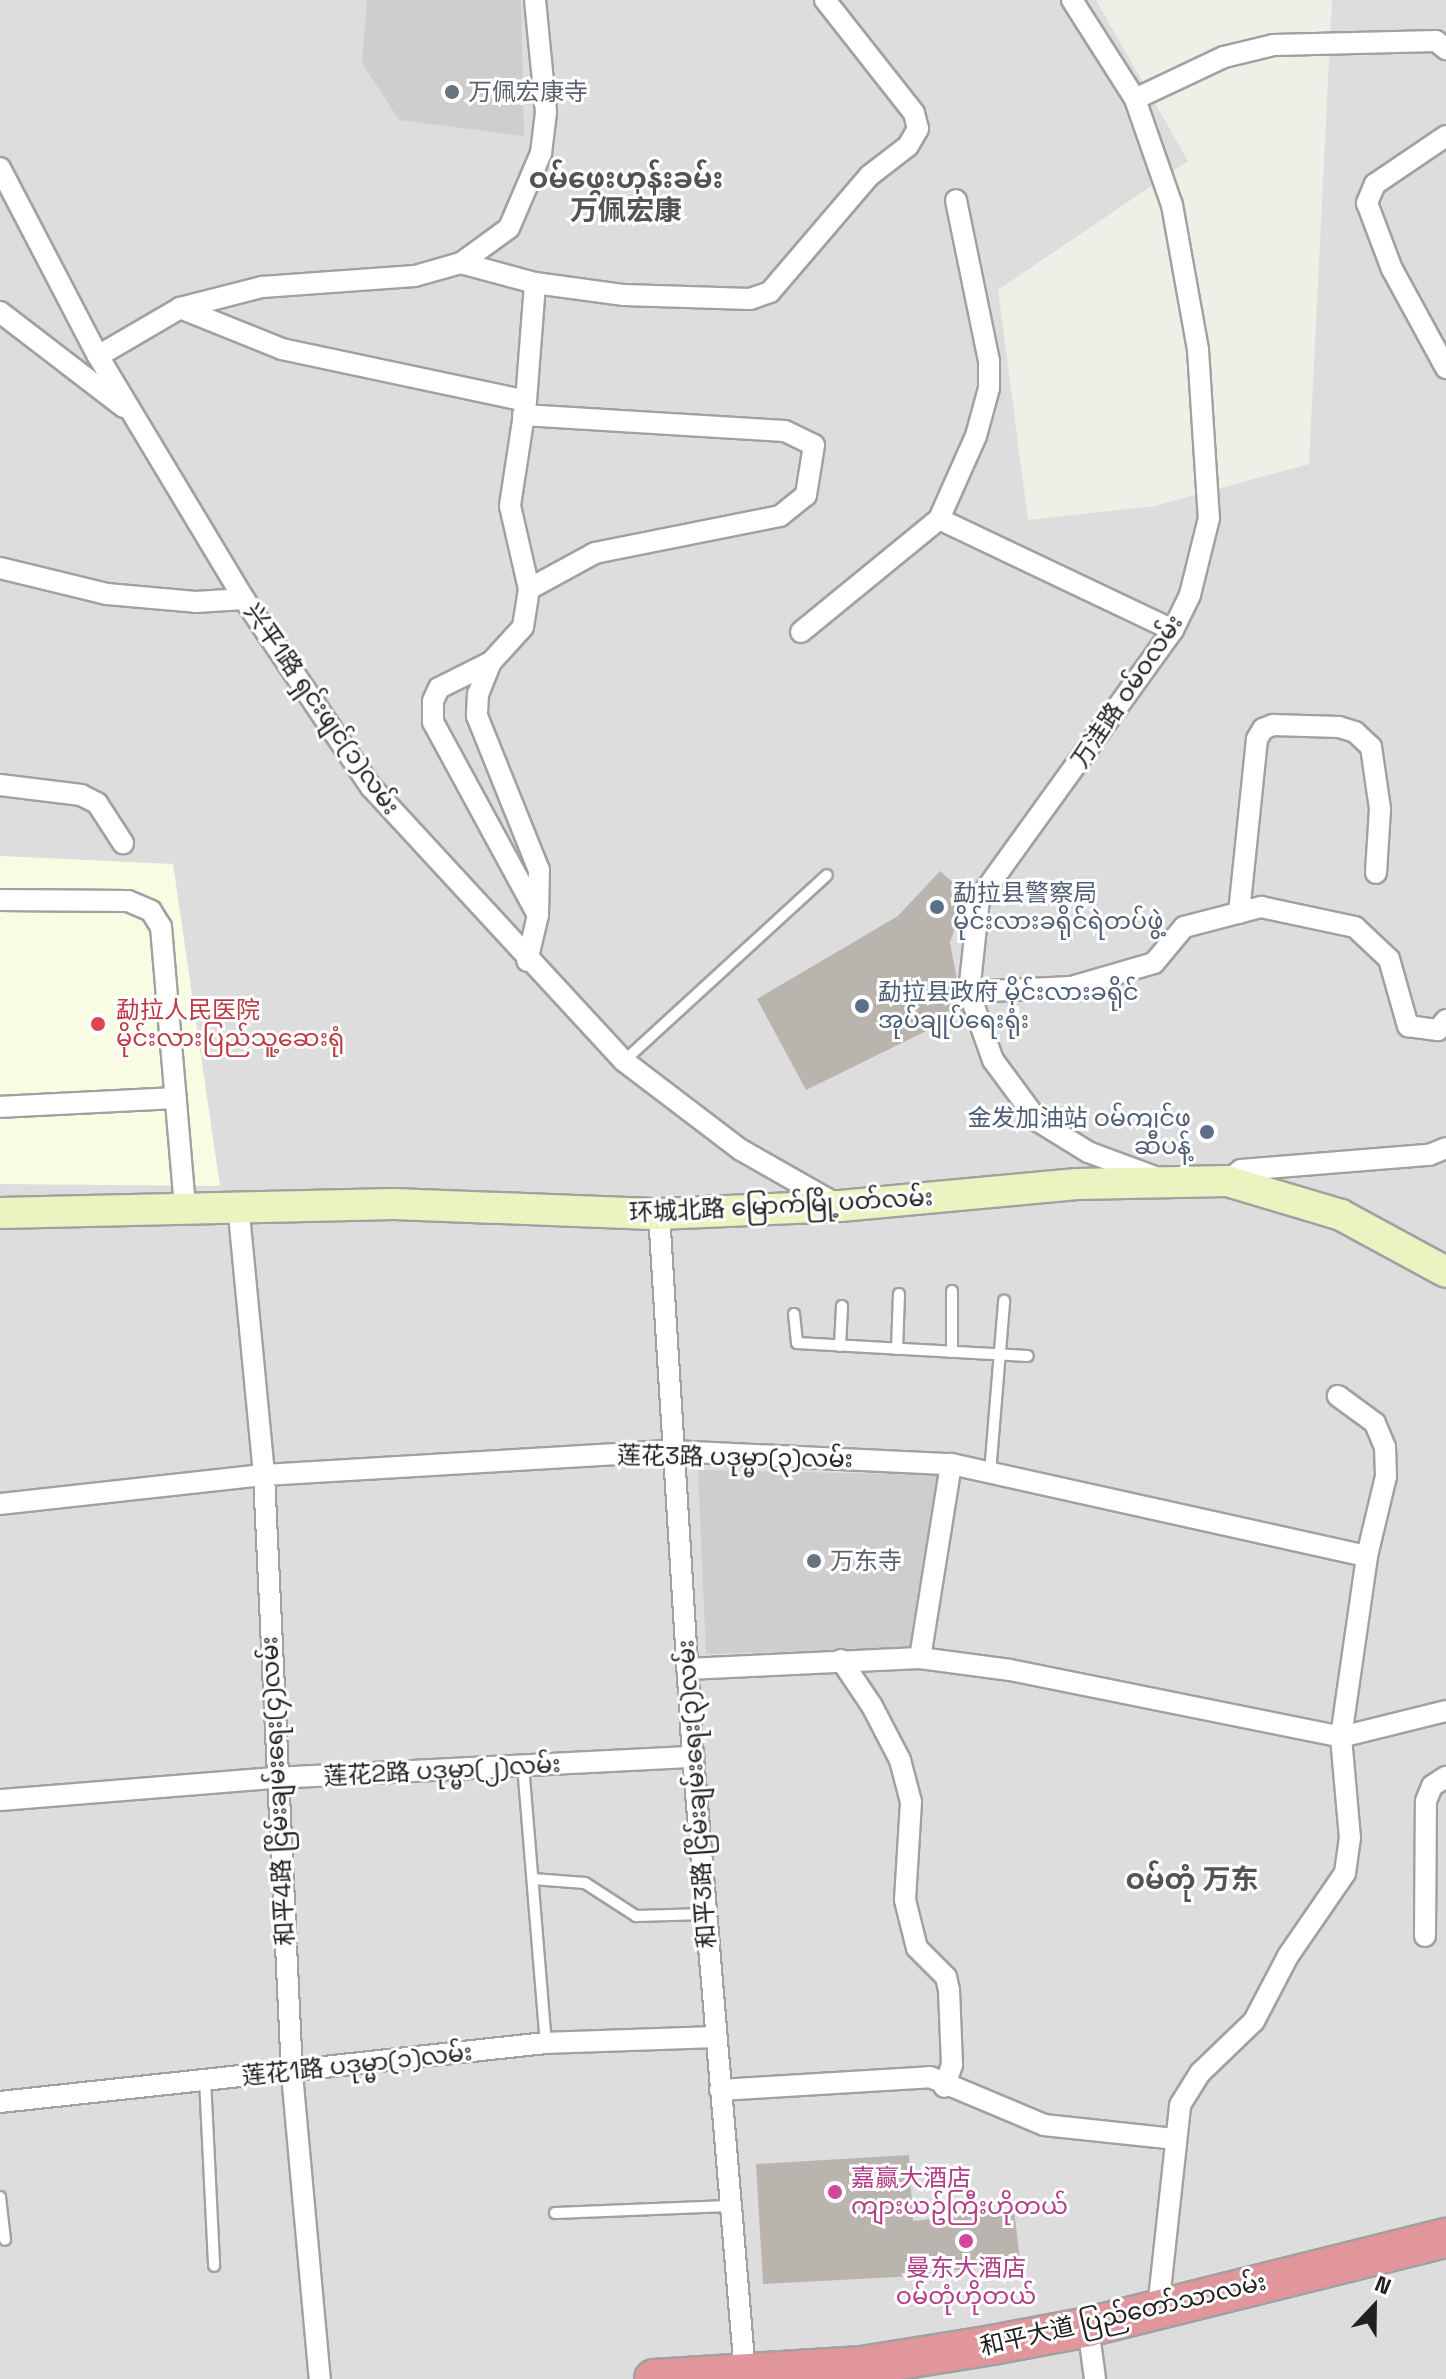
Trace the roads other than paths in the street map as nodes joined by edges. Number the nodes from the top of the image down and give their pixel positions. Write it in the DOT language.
graph roads {
  1 [pos="535,0"];
  2 [pos="825,0"];
  3 [pos="1072,0"];
  4 [pos="1446,49"];
  5 [pos="1135,99"];
  6 [pos="1446,136"];
  7 [pos="0,168"];
  8 [pos="956,200"];
  9 [pos="461,263"];
  10 [pos="535,283"];
  11 [pos="180,308"];
  12 [pos="0,312"];
  13 [pos="98,356"];
  14 [pos="1446,368"];
  15 [pos="525,408"];
  16 [pos="136,417"];
  17 [pos="939,519"];
  18 [pos="0,568"];
  19 [pos="529,589"];
  20 [pos="244,599"];
  21 [pos="1173,630"];
  22 [pos="801,632"];
  23 [pos="491,662"];
  24 [pos="0,785"];
  25 [pos="123,843"];
  26 [pos="1376,873"];
  27 [pos="827,875"];
  28 [pos="0,900"];
  29 [pos="1239,913"];
  30 [pos="538,915"];
  31 [pos="527,961"];
  32 [pos="969,992"];
  33 [pos="1446,1020"];
  34 [pos="624,1061"];
  35 [pos="176,1098"];
  36 [pos="0,1107"];
  37 [pos="1446,1148"];
  38 [pos="1227,1181"];
  39 [pos="1170,1182"];
  40 [pos="238,1204"];
  41 [pos="185,1205"];
  42 [pos="840,1206"];
  43 [pos="0,1213"];
  44 [pos="659,1214"];
  45 [pos="1446,1272"];
  46 [pos="952,1291"];
  47 [pos="899,1294"];
  48 [pos="1004,1301"];
  49 [pos="842,1306"];
  50 [pos="794,1314"];
  51 [pos="840,1346"];
  52 [pos="897,1349"];
  53 [pos="952,1352"];
  54 [pos="1001,1355"];
  55 [pos="1028,1356"];
  56 [pos="1338,1396"];
  57 [pos="671,1451"];
  58 [pos="951,1464"];
  59 [pos="990,1473"];
  60 [pos="264,1475"];
  61 [pos="0,1504"];
  62 [pos="1367,1556"];
  63 [pos="920,1658"];
  64 [pos="841,1660"];
  65 [pos="687,1669"];
  66 [pos="1446,1711"];
  67 [pos="1341,1737"];
  68 [pos="693,1757"];
  69 [pos="523,1765"];
  70 [pos="1446,1777"];
  71 [pos="274,1778"];
  72 [pos="0,1800"];
  73 [pos="533,1879"];
  74 [pos="705,1914"];
  75 [pos="1425,1936"];
  76 [pos="714,2037"];
  77 [pos="546,2043"];
  78 [pos="292,2074"];
  79 [pos="205,2079"];
  80 [pos="944,2087"];
  81 [pos="720,2090"];
  82 [pos="0,2102"];
  83 [pos="1176,2139"];
  84 [pos="0,2197"];
  85 [pos="729,2206"];
  86 [pos="555,2213"];
  87 [pos="1446,2238"];
  88 [pos="5,2240"];
  89 [pos="214,2266"];
  90 [pos="1158,2309"];
  91 [pos="1088,2327"];
  92 [pos="892,2370"];
  93 [pos="745,2373"];
  94 [pos="673,2378"];
  95 [pos="320,2379"];
  96 [pos="1095,2379"];
  1 -- 9 [label="street"];
  2 -- 10 [label="street"];
  3 -- 5 [label="street, 万洼路 ဝမ်ဝလမ်း"];
  4 -- 5 [label="street"];
  5 -- 21 [label="street, 万洼路 ဝမ်ဝလမ်း"];
  6 -- 14 [label="street"];
  7 -- 13 [label="street, 兴平1路 ရှင်းဖျင်(၁)လမ်း"];
  8 -- 17 [label="street"];
  9 -- 10 [label="street"];
  9 -- 11 [label="street"];
  10 -- 15 [label="street"];
  11 -- 13 [label="street"];
  11 -- 15 [label="street"];
  12 -- 16 [label="street"];
  13 -- 16 [label="street, 兴平1路 ရှင်းဖျင်(၁)လမ်း"];
  15 -- 19 [label="street"];
  15 -- 19 [label="street"];
  16 -- 20 [label="street, 兴平1路 ရှင်းဖျင်(၁)လမ်း"];
  17 -- 21 [label="street"];
  17 -- 22 [label="street"];
  18 -- 20 [label="street"];
  19 -- 23 [label="street"];
  20 -- 31 [label="street, 兴平1路 ရှင်းဖျင်(၁)လမ်း"];
  21 -- 32 [label="street, 万洼路 ဝမ်ဝလမ်း"];
  23 -- 30 [label="street"];
  23 -- 30 [label="street"];
  24 -- 25 [label="street"];
  26 -- 29 [label="street"];
  27 -- 34 [label="lane"];
  28 -- 35 [label="street"];
  29 -- 32 [label="street"];
  29 -- 33 [label="street"];
  30 -- 31 [label="street"];
  31 -- 34 [label="street, 兴平1路 ရှင်းဖျင်(၁)လမ်း"];
  32 -- 39 [label="street, 万洼路 ဝမ်ဝလမ်း"];
  34 -- 42 [label="street, 兴平1路 ရှင်းဖျင်(၁)လမ်း"];
  35 -- 36 [label="street"];
  35 -- 41 [label="street"];
  37 -- 38 [label="street"];
  38 -- 39 [label="street, 环城北路 မြောက်မြို့ပတ်လမ်း"];
  38 -- 45 [label="street, 环城北路 မြောက်မြို့ပတ်လမ်း"];
  39 -- 42 [label="street, 环城北路 မြောက်မြို့ပတ်လမ်း"];
  40 -- 41 [label="street, 环城北路 မြောက်မြို့ပတ်လမ်း"];
  40 -- 44 [label="street, 环城北路 မြောက်မြို့ပတ်လမ်း"];
  40 -- 60 [label="street, 和平4路 ငြိမ်းချမ်းရေး(၄)လမ်း"];
  41 -- 43 [label="street, 环城北路 မြောက်မြို့ပတ်လမ်း"];
  42 -- 44 [label="street, 环城北路 မြောက်မြို့ပတ်လမ်း"];
  44 -- 57 [label="street, 和平3路 ငြိမ်းချမ်းရေး(၃)လမ်း"];
  46 -- 53 [label="lane"];
  47 -- 52 [label="lane"];
  48 -- 54 [label="lane"];
  49 -- 51 [label="lane"];
  50 -- 51 [label="lane"];
  51 -- 52 [label="lane"];
  52 -- 53 [label="lane"];
  53 -- 54 [label="lane"];
  54 -- 55 [label="lane"];
  54 -- 59 [label="lane"];
  56 -- 62 [label="street"];
  57 -- 58 [label="street, 莲花3路 ပဒုမ္မာ(၃)လမ်း"];
  57 -- 60 [label="street, 莲花3路 ပဒုမ္မာ(၃)လမ်း"];
  57 -- 65 [label="street, 和平3路 ငြိမ်းချမ်းရေး(၃)လမ်း"];
  58 -- 59 [label="street, 莲花3路 ပဒုမ္မာ(၃)လမ်း"];
  58 -- 63 [label="street"];
  59 -- 62 [label="street, 莲花3路 ပဒုမ္မာ(၃)လမ်း"];
  60 -- 61 [label="street, 莲花3路 ပဒုမ္မာ(၃)လမ်း"];
  60 -- 71 [label="street, 和平4路 ငြိမ်းချမ်းရေး(၄)လမ်း"];
  62 -- 67 [label="street"];
  63 -- 64 [label="street"];
  63 -- 67 [label="street"];
  64 -- 65 [label="street"];
  64 -- 80 [label="street"];
  65 -- 68 [label="street, 和平3路 ငြိမ်းချမ်းရေး(၃)လမ်း"];
  66 -- 67 [label="street"];
  67 -- 83 [label="street"];
  68 -- 69 [label="street, 莲花2路 ပဒုမ္မာ(၂)လမ်း"];
  68 -- 74 [label="street, 和平3路 ငြိမ်းချမ်းရေး(၃)လမ်း"];
  69 -- 71 [label="street, 莲花2路 ပဒုမ္မာ(၂)လမ်း"];
  69 -- 73 [label="lane"];
  70 -- 75 [label="street"];
  71 -- 72 [label="street, 莲花2路 ပဒုမ္မာ(၂)လမ်း"];
  71 -- 78 [label="street, 和平4路 ငြိမ်းချမ်းရေး(၄)လမ်း"];
  73 -- 74 [label="lane"];
  73 -- 77 [label="lane"];
  74 -- 76 [label="street, 和平3路 ငြိမ်းချမ်းရေး(၃)လမ်း"];
  76 -- 77 [label="street, 莲花1路 ပဒုမ္မာ(၁)လမ်း"];
  76 -- 81 [label="street, 和平3路 ငြိမ်းချမ်းရေး(၃)လမ်း"];
  77 -- 78 [label="street, 莲花1路 ပဒုမ္မာ(၁)လမ်း"];
  78 -- 79 [label="street, 莲花1路 ပဒုမ္မာ(၁)လမ်း"];
  78 -- 95 [label="street, 和平4路 ငြိမ်းချမ်းရေး(၄)လမ်း"];
  79 -- 82 [label="street, 莲花1路 ပဒုမ္မာ(၁)လမ်း"];
  79 -- 89 [label="lane"];
  80 -- 81 [label="street"];
  80 -- 83 [label="street"];
  81 -- 85 [label="street, 和平3路 ငြိမ်းချမ်းရေး(၃)လမ်း"];
  83 -- 90 [label="street"];
  84 -- 88 [label="lane"];
  85 -- 86 [label="lane"];
  85 -- 93 [label="street, 和平3路 ငြိမ်းချမ်းရေး(၃)လမ်း"];
  87 -- 90 [label="highway, 和平大道 ပြည်တော်သာလမ်း"];
  90 -- 91 [label="highway, 和平大道 ပြည်တော်သာလမ်း"];
  91 -- 92 [label="highway, 和平大道 ပြည်တော်သာလမ်း"];
  91 -- 96 [label="street"];
  92 -- 93 [label="highway, 和平大道 ပြည်တော်သာလမ်း"];
  93 -- 94 [label="highway, 和平大道 ပြည်တော်သာလမ်း"];
}
